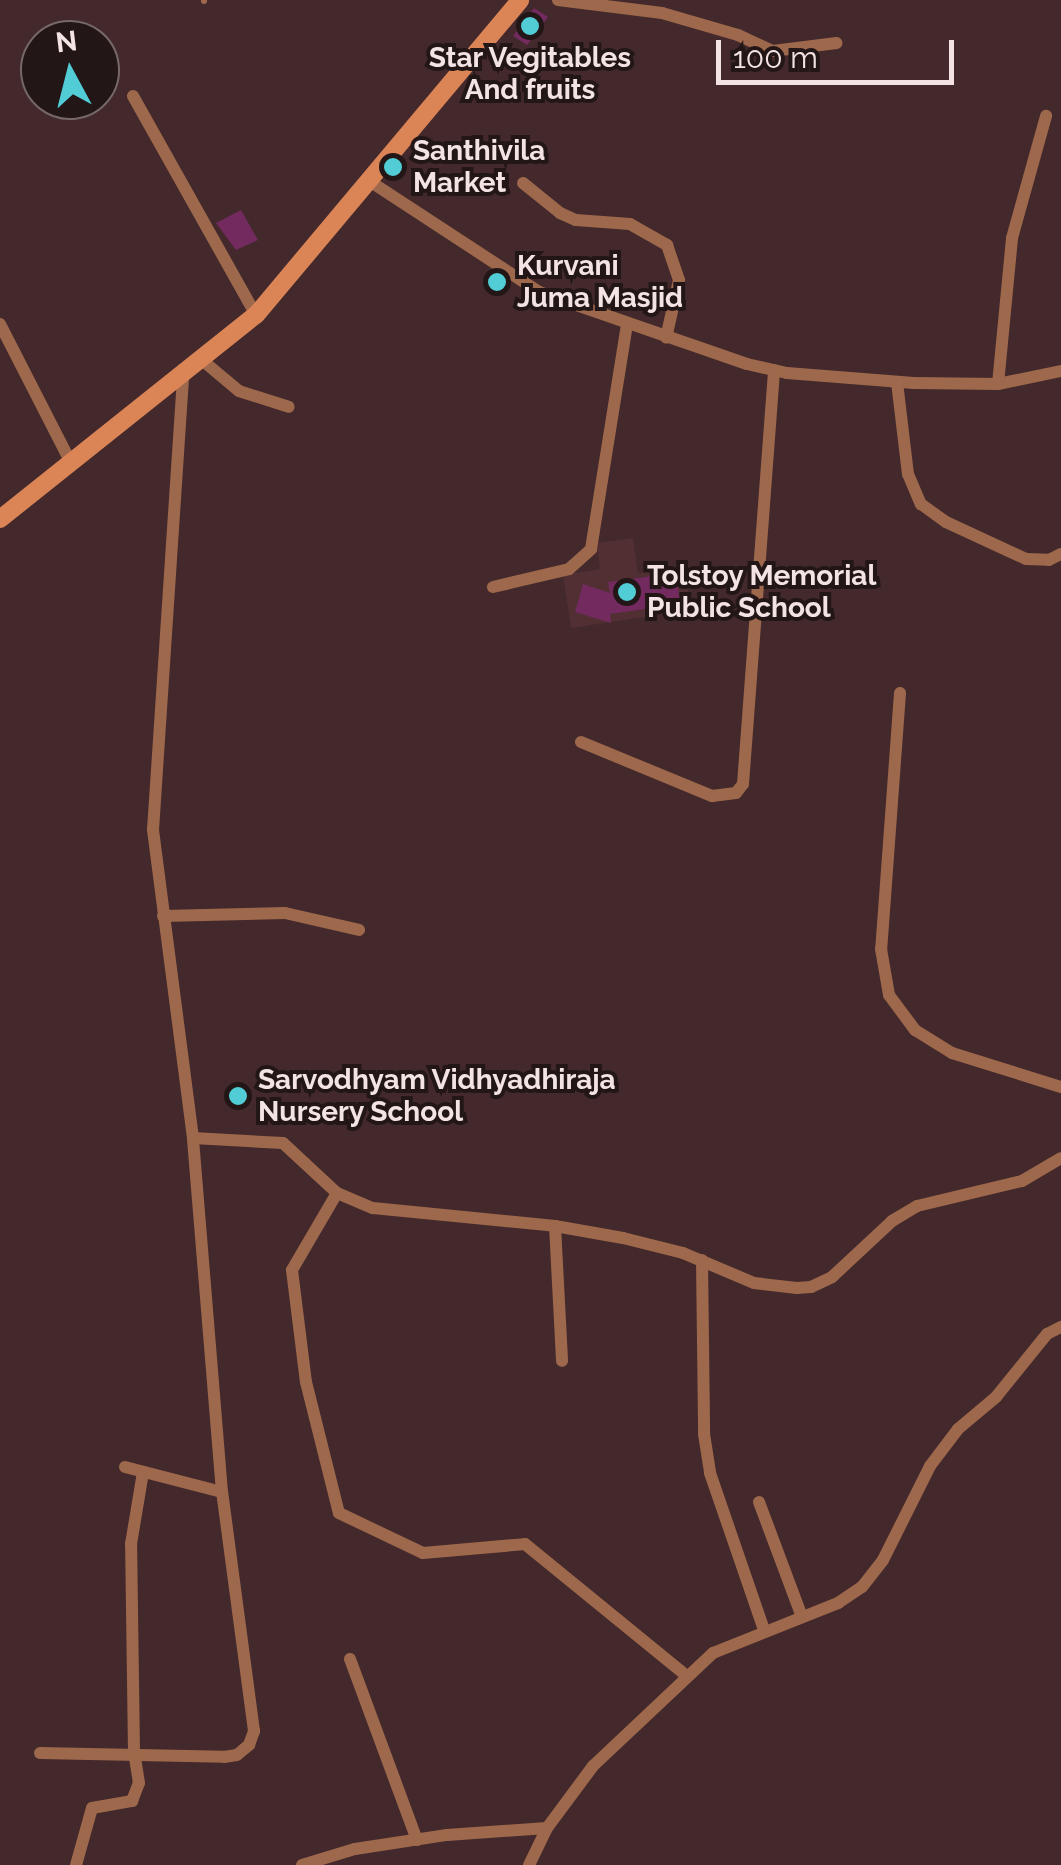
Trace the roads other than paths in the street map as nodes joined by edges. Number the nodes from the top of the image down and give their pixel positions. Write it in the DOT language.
graph roads {
  1 [pos="520,0"];
  2 [pos="558,0"];
  3 [pos="836,43"];
  4 [pos="134,96"];
  5 [pos="1046,116"];
  6 [pos="371,182"];
  7 [pos="523,184"];
  8 [pos="256,315"];
  9 [pos="0,324"];
  10 [pos="627,325"];
  11 [pos="666,338"];
  12 [pos="202,360"];
  13 [pos="774,370"];
  14 [pos="1061,370"];
  15 [pos="183,376"];
  16 [pos="897,382"];
  17 [pos="998,384"];
  18 [pos="288,407"];
  19 [pos="72,465"];
  20 [pos="0,519"];
  21 [pos="1061,554"];
  22 [pos="493,587"];
  23 [pos="900,694"];
  24 [pos="581,742"];
  25 [pos="163,916"];
  26 [pos="359,930"];
  27 [pos="1061,1087"];
  28 [pos="193,1138"];
  29 [pos="1061,1158"];
  30 [pos="337,1193"];
  31 [pos="554,1226"];
  32 [pos="702,1260"];
  33 [pos="1061,1328"];
  34 [pos="562,1361"];
  35 [pos="125,1467"];
  36 [pos="143,1472"];
  37 [pos="222,1492"];
  38 [pos="759,1502"];
  39 [pos="802,1617"];
  40 [pos="764,1630"];
  41 [pos="350,1659"];
  42 [pos="687,1676"];
  43 [pos="134,1752"];
  44 [pos="40,1753"];
  45 [pos="547,1828"];
  46 [pos="417,1840"];
  47 [pos="76,1865"];
  48 [pos="302,1865"];
  49 [pos="529,1865"];
  1 -- 6 [label="street"];
  2 -- 3 [label="street"];
  4 -- 8 [label="street"];
  5 -- 17 [label="street"];
  6 -- 8 [label="street"];
  6 -- 10 [label="street"];
  7 -- 11 [label="street"];
  8 -- 12 [label="street"];
  9 -- 19 [label="street"];
  10 -- 11 [label="street"];
  10 -- 22 [label="street"];
  11 -- 13 [label="street"];
  12 -- 15 [label="street"];
  12 -- 18 [label="street"];
  13 -- 16 [label="street"];
  13 -- 24 [label="street"];
  14 -- 17 [label="street"];
  15 -- 19 [label="street"];
  15 -- 25 [label="street"];
  16 -- 17 [label="street"];
  16 -- 21 [label="street"];
  19 -- 20 [label="street"];
  23 -- 27 [label="street"];
  25 -- 26 [label="street"];
  25 -- 28 [label="street"];
  28 -- 30 [label="street"];
  28 -- 37 [label="street"];
  29 -- 32 [label="street"];
  30 -- 31 [label="street"];
  30 -- 42 [label="street"];
  31 -- 32 [label="street"];
  31 -- 34 [label="street"];
  32 -- 40 [label="street"];
  33 -- 39 [label="street"];
  35 -- 36 [label="street"];
  36 -- 37 [label="street"];
  36 -- 43 [label="street"];
  37 -- 43 [label="street"];
  38 -- 39 [label="street"];
  39 -- 40 [label="street"];
  40 -- 42 [label="street"];
  41 -- 46 [label="street"];
  42 -- 45 [label="street"];
  43 -- 44 [label="street"];
  43 -- 47 [label="street"];
  45 -- 46 [label="street"];
  45 -- 49 [label="street"];
  46 -- 48 [label="street"];
}
